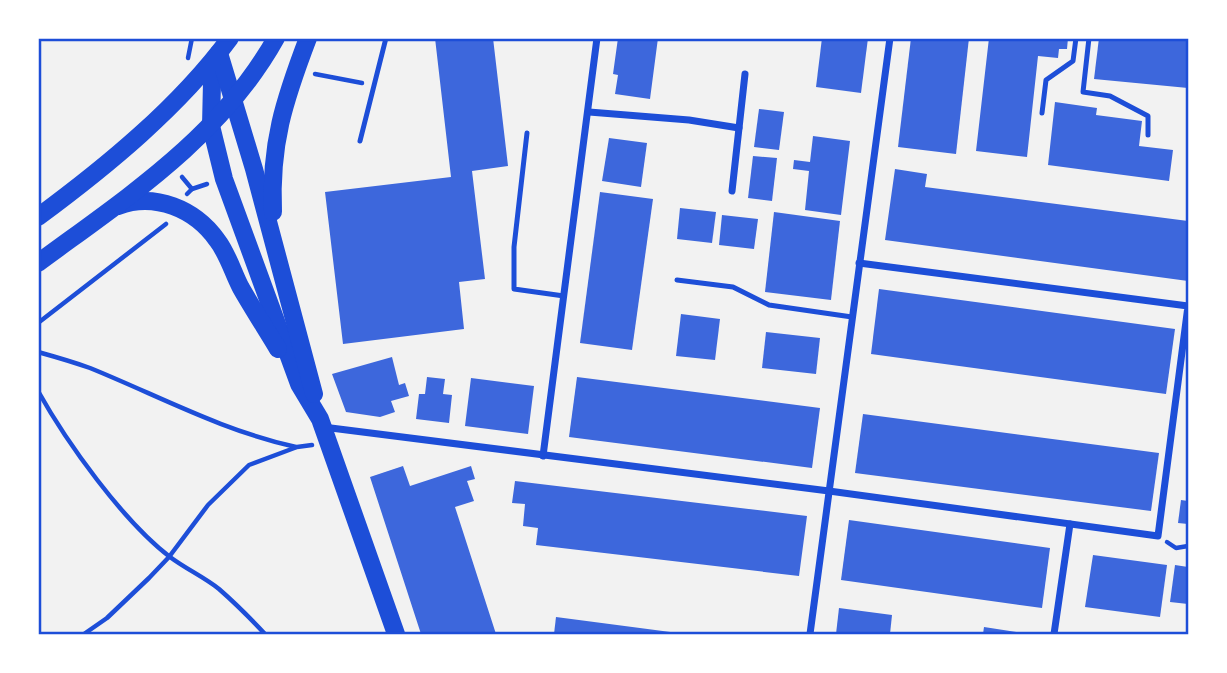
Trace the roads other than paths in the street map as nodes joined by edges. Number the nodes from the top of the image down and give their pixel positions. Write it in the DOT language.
graph roads {
  1 [pos="276,38"];
  2 [pos="308,38"];
  3 [pos="386,38"];
  4 [pos="597,38"];
  5 [pos="890,38"];
  6 [pos="1076,38"];
  7 [pos="1089,38"];
  8 [pos="222,46"];
  9 [pos="745,74"];
  10 [pos="233,100"];
  11 [pos="589,112"];
  12 [pos="1042,113"];
  13 [pos="211,126"];
  14 [pos="738,128"];
  15 [pos="527,133"];
  16 [pos="1148,135"];
  17 [pos="360,141"];
  18 [pos="732,191"];
  19 [pos="112,208"];
  20 [pos="38,217"];
  21 [pos="277,253"];
  22 [pos="38,263"];
  23 [pos="859,263"];
  24 [pos="677,280"];
  25 [pos="564,296"];
  26 [pos="852,317"];
  27 [pos="299,384"];
  28 [pos="323,430"];
  29 [pos="543,456"];
  30 [pos="829,491"];
  31 [pos="1070,524"];
  32 [pos="396,635"];
  33 [pos="810,635"];
  34 [pos="1054,635"];
  1 -- 10 [label="highway"];
  2 -- 21 [label="highway"];
  3 -- 17 [label="lane"];
  4 -- 11 [label="street"];
  5 -- 23 [label="street"];
  6 -- 12 [label="lane"];
  7 -- 16 [label="lane"];
  8 -- 10 [label="highway"];
  8 -- 13 [label="highway"];
  8 -- 20 [label="highway"];
  9 -- 14 [label="street"];
  10 -- 13 [label="highway"];
  10 -- 21 [label="highway"];
  11 -- 14 [label="street"];
  11 -- 25 [label="street"];
  13 -- 19 [label="highway"];
  13 -- 27 [label="highway"];
  14 -- 18 [label="street"];
  15 -- 25 [label="lane"];
  19 -- 22 [label="highway"];
  19 -- 27 [label="highway"];
  21 -- 28 [label="highway"];
  23 -- 26 [label="street"];
  23 -- 31 [label="street"];
  24 -- 26 [label="lane"];
  25 -- 29 [label="street"];
  26 -- 30 [label="street"];
  27 -- 28 [label="highway"];
  28 -- 29 [label="street"];
  28 -- 32 [label="highway"];
  29 -- 30 [label="street"];
  30 -- 31 [label="street"];
  30 -- 33 [label="street"];
  31 -- 34 [label="street"];
}
